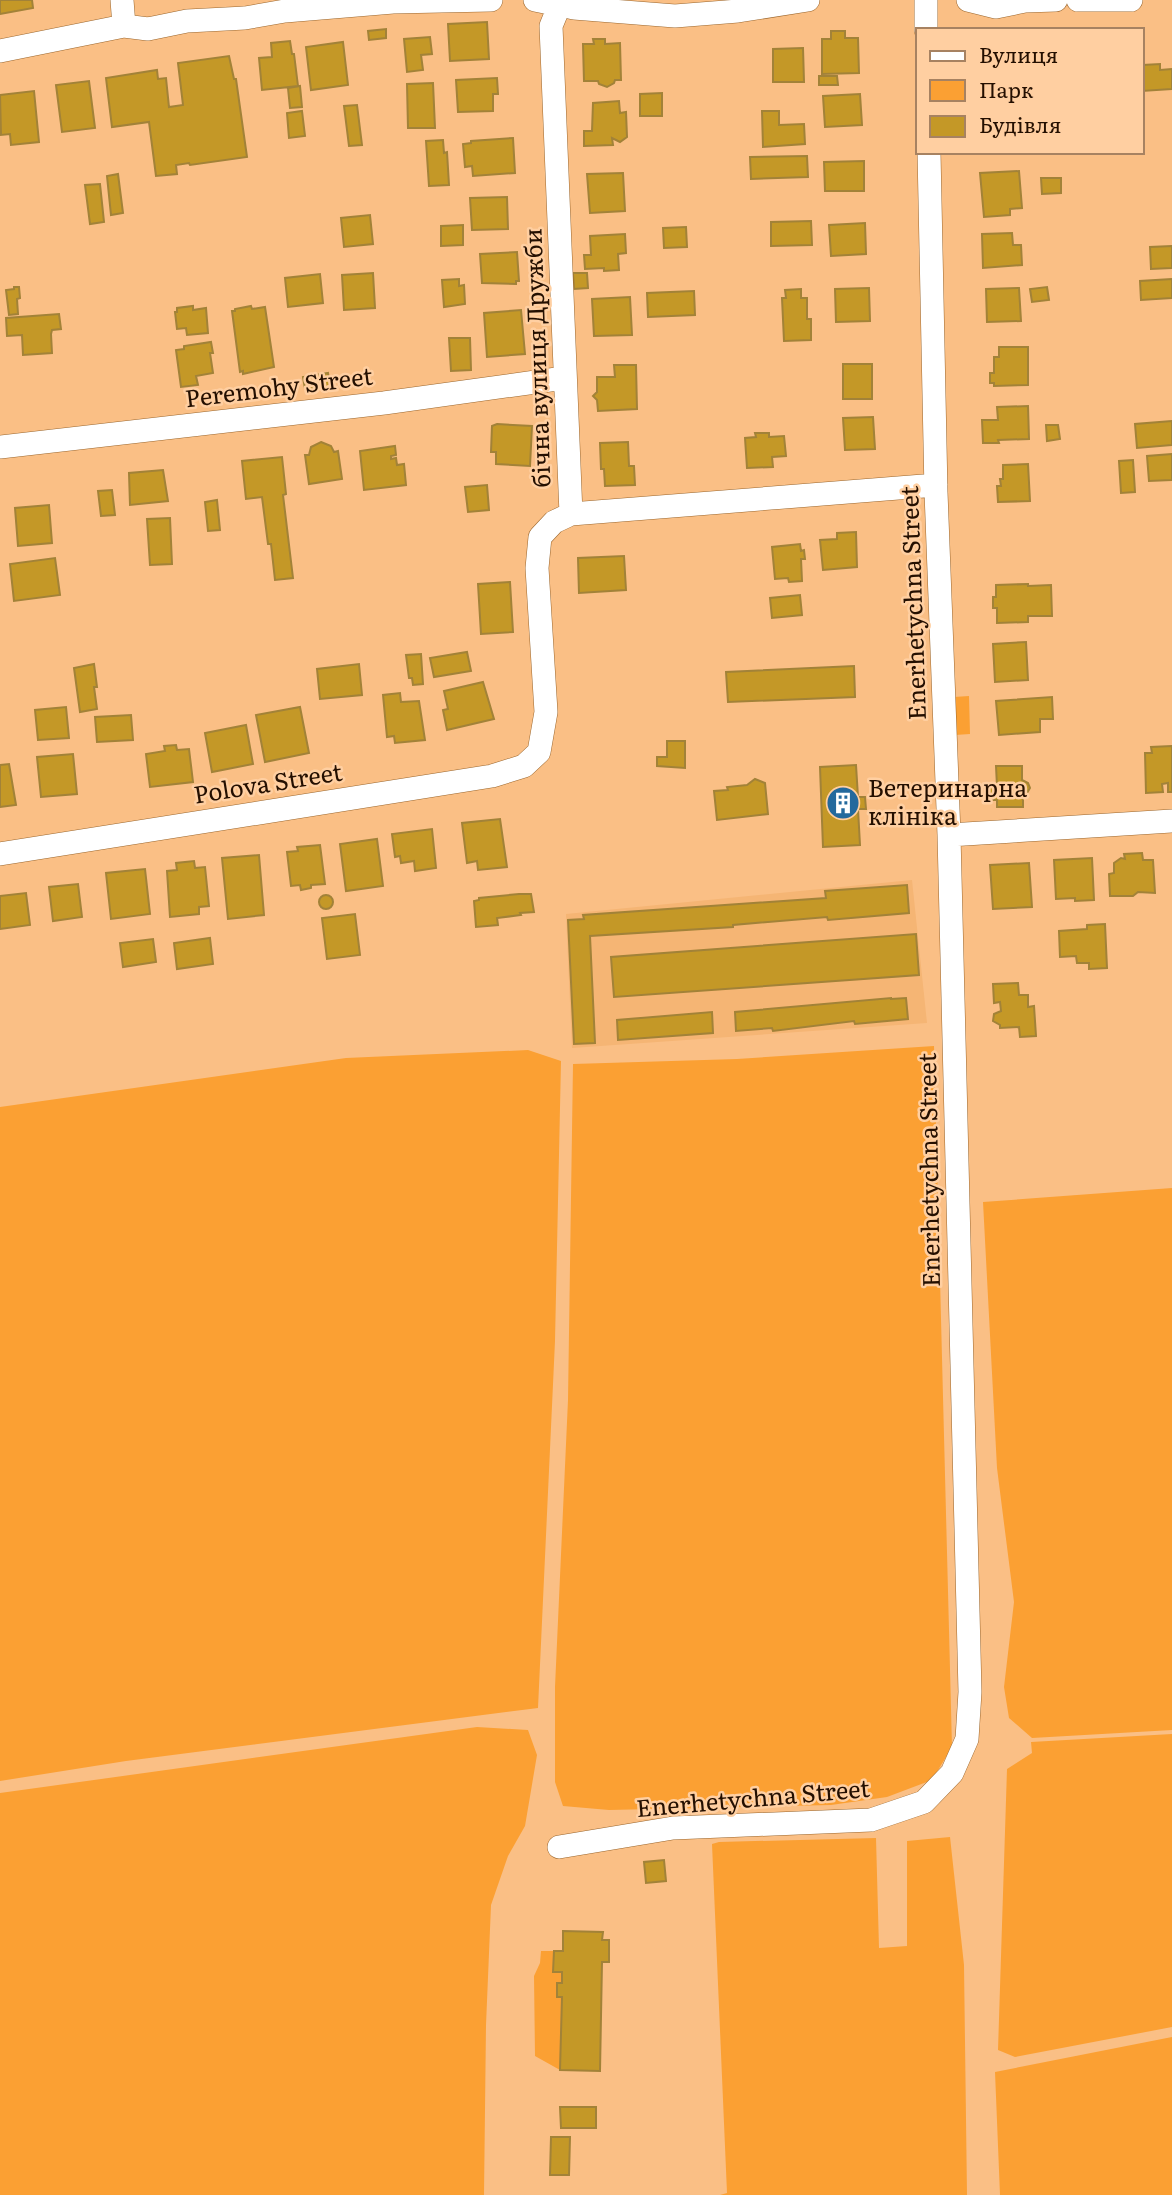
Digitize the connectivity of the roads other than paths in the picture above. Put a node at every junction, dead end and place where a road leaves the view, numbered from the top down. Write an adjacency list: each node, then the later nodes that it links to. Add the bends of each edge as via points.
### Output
1 (122, 0): 11 (street)
2 (491, 0): 11 (street, via 393,2 285,10 148,29)
3 (535, 0): 10 (street)
4 (808, 0): 10 (street, via 675,16)
5 (926, 0): 12 (street)
6 (968, 0): 7 (street, via 996,7)
7 (1056, 0)
8 (1078, 0): 9 (street)
9 (1131, 0)
10 (561, 4): 15 (street, бічна вулиця Дружби, via 551,26)
11 (124, 26): 13 (street)
12 (926, 28)
13 (0, 51)
14 (929, 154): 17 (street, Enerhetychna Street)
15 (564, 378): 16 (street, Peremohy Street); 18 (street, бічна вулиця Дружби)
16 (0, 447)
17 (936, 485): 18 (street, бічна вулиця Дружби); 20 (street, Enerhetychna Street)
18 (571, 514): 21 (street, via 554,522 541,537 537,568 546,712 539,752 524,766 492,776)
19 (1172, 821): 20 (street)
20 (949, 835): 22 (street, Enerhetychna Street, via 970,1692 967,1739 952,1773 924,1802 871,1820 673,1828)
21 (0, 854)
22 (559, 1847)

